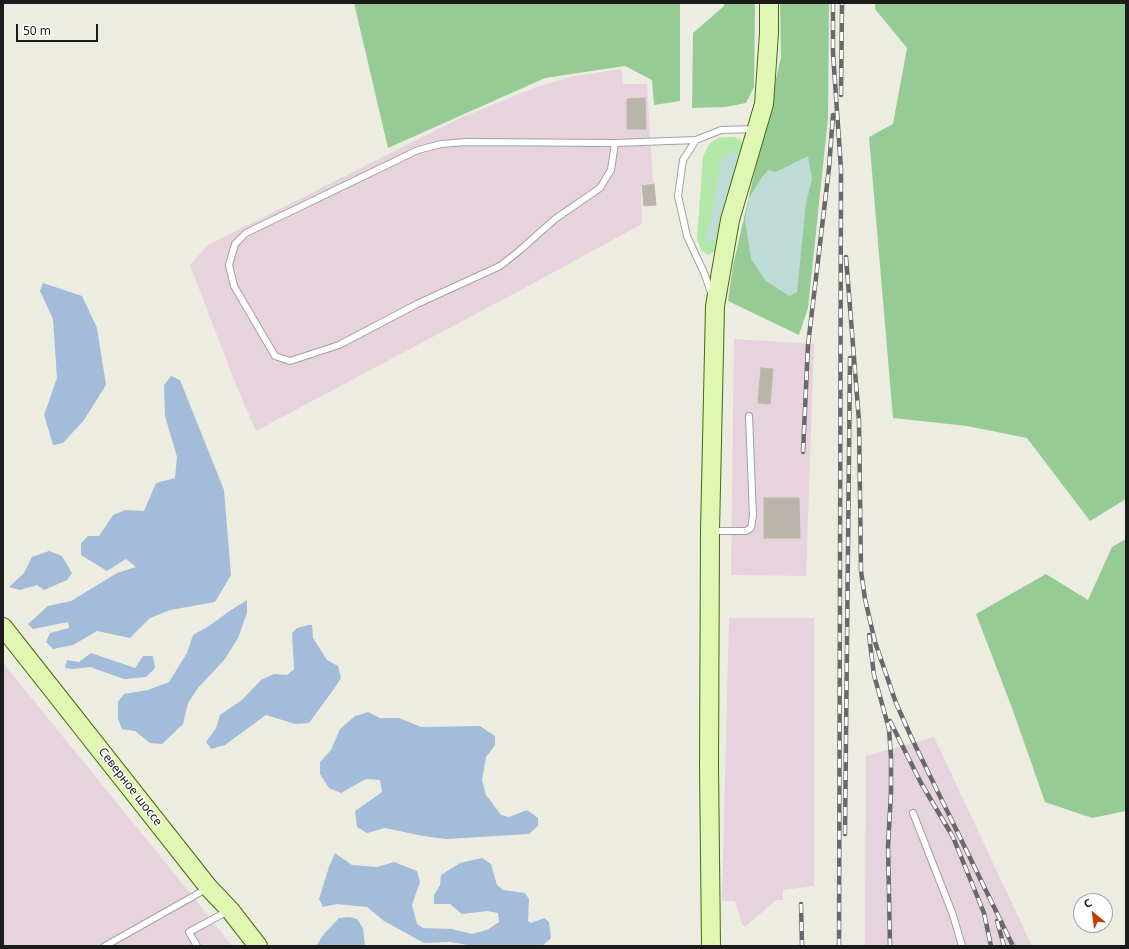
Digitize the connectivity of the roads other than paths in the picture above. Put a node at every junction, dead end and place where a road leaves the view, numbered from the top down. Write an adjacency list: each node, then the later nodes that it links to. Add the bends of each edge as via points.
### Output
1 (769, 3): 2 (street, via 764,104)
2 (757, 129): 3 (lane, via 721,130); 5 (street, via 730,220)
3 (696, 140): 4 (lane); 5 (lane, via 683,160 678,196 687,236 705,275)
4 (615, 143): 4 (lane, via 467,142 441,144 418,150 246,233 235,244 229,265 234,286 275,356 290,361 338,345 417,304 500,266 555,219 600,188 611,170)
5 (715, 306): 7 (street)
6 (749, 416): 7 (lane, via 753,516 751,528 746,531)
7 (710, 531): 15 (street)
8 (3, 627): 10 (street, Северное шоссе)
9 (913, 813): 16 (lane, via 953,915)
10 (210, 888): 11 (street, Северное шоссе); 12 (lane)
11 (230, 910): 13 (lane, via 189,932); 14 (street, Северное шоссе)
12 (105, 946)
13 (197, 946)
14 (258, 946)
15 (711, 946)
16 (962, 946)

